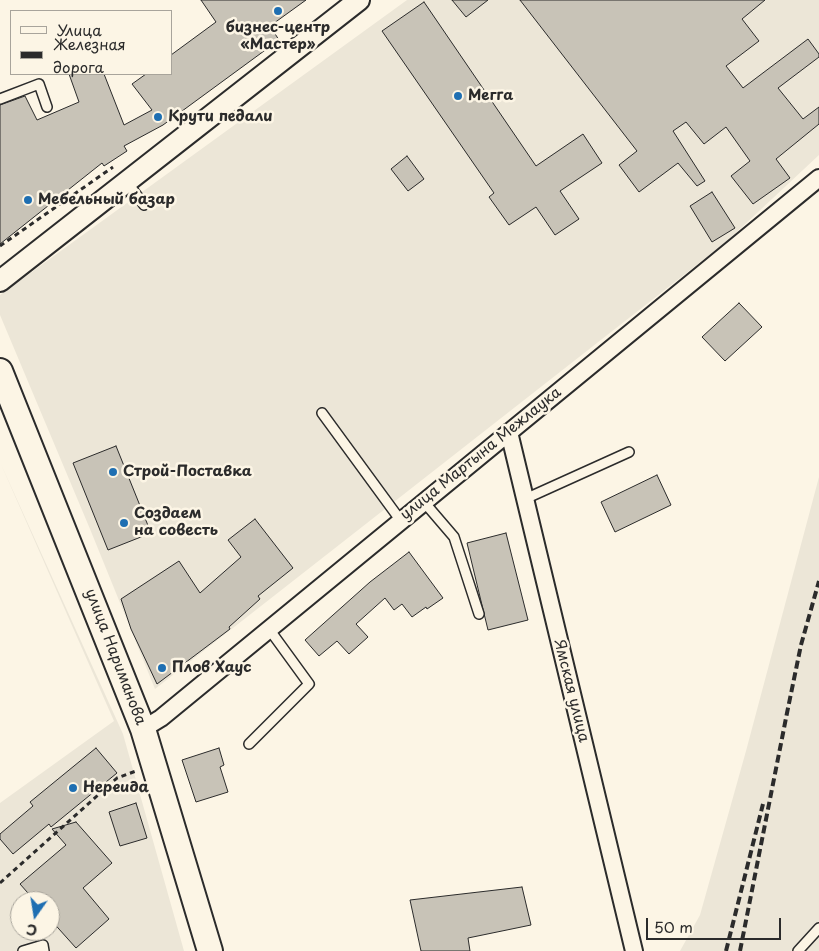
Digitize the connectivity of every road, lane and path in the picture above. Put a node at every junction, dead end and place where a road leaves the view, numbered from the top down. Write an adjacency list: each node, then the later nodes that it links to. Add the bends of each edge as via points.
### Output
1 (359, 0): 5 (street)
2 (0, 99): 3 (lane, via 39,84)
3 (47, 107)
4 (819, 178): 10 (street, улица Мартына Межлаука)
5 (127, 182): 6 (lane); 7 (street)
6 (144, 205)
7 (0, 282)
8 (0, 371): 17 (main road, улица Нариманова)
9 (322, 413): 14 (lane)
10 (508, 432): 12 (street, Ямская улица); 13 (street, улица Мартына Межлаука)
11 (629, 452): 12 (lane)
12 (525, 499): 26 (street, Ямская улица)
13 (424, 502): 14 (street, улица Мартына Межлаука); 15 (lane, via 454,536)
14 (401, 521): 16 (street, улица Мартына Межлаука)
15 (479, 614)
16 (269, 630): 17 (street, улица Мартына Межлаука); 18 (lane, via 309,684)
17 (143, 730): 25 (main road, улица Нариманова)
18 (249, 744)
19 (136, 771): 20 (path, via 117,778)
20 (0, 883)
21 (819, 928): 22 (lane)
22 (799, 950)
23 (23, 951): 24 (lane, via 43,946)
24 (44, 951)
25 (210, 951)
26 (634, 951)

